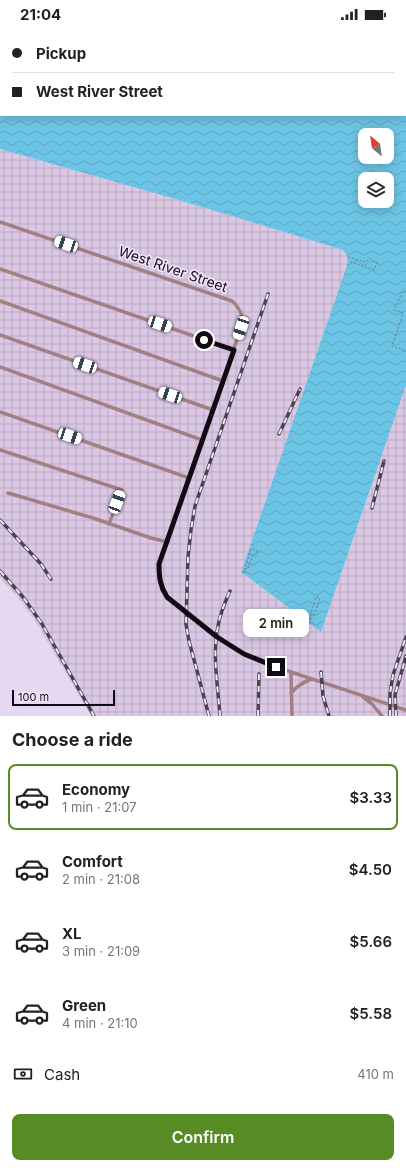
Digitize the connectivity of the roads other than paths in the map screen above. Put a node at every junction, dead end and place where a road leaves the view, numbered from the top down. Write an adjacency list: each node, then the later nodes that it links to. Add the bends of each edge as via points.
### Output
1 (0, 222): 5 (lane, West River Street, via 232,301 238,306 243,321)
2 (0, 269): 5 (lane)
3 (0, 301): 7 (lane)
4 (0, 335): 8 (lane)
5 (234, 350): 7 (lane, West River Street)
6 (0, 368): 10 (lane)
7 (223, 381): 8 (lane, West River Street)
8 (213, 410): 10 (lane, West River Street)
9 (0, 412): 12 (lane)
10 (202, 440): 12 (lane, West River Street)
11 (0, 450): 14 (lane, via 122,490)
12 (189, 478): 15 (lane, West River Street)
13 (8, 493): 14 (lane)
14 (109, 524): 15 (lane)
15 (168, 542): 16 (lane, West River Street, via 159,564 159,578 167,597 217,637 244,654)
16 (291, 672): 17 (lane, West River Street); 18 (lane)
17 (312, 679): 18 (lane, via 304,681); 19 (lane, West River Street)
18 (291, 693): 21 (lane)
19 (361, 695): 20 (lane, West River Street); 22 (lane)
20 (406, 710)
21 (292, 716)
22 (382, 716)

